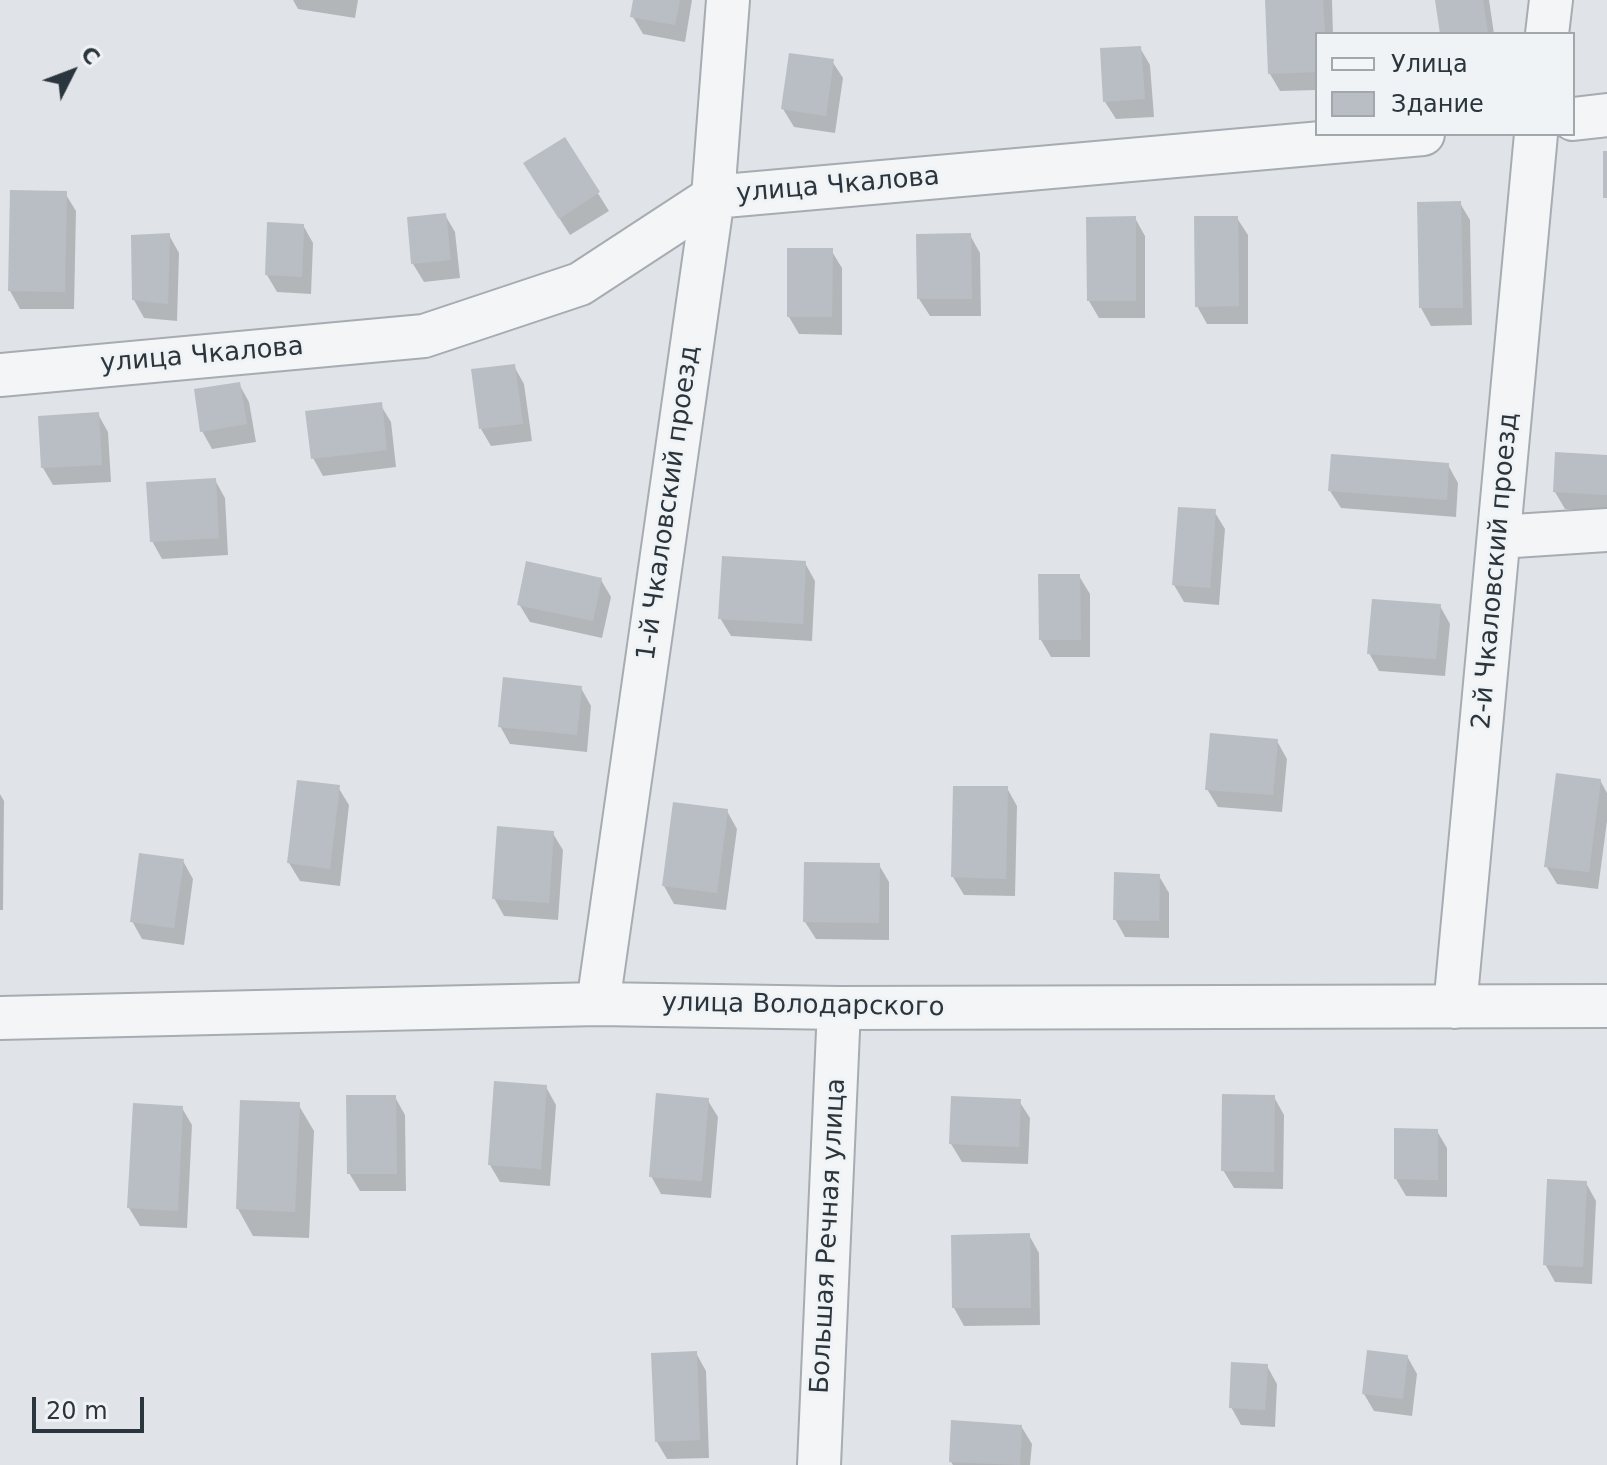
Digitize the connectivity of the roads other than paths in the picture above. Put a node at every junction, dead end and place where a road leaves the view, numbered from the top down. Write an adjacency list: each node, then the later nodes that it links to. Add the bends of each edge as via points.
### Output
1 (728, 0): 8 (street, 1-й Чкаловский проезд)
2 (1551, 0): 3 (street)
3 (1547, 32)
4 (1607, 115): 5 (street)
5 (1575, 119)
6 (1400, 136): 8 (street, улица Чкалова)
7 (1536, 136): 11 (street, 2-й Чкаловский проезд)
8 (713, 197): 9 (street, улица Чкалова, via 580,284 424,336); 12 (street, 1-й Чкаловский проезд)
9 (0, 375)
10 (1607, 530): 11 (street)
11 (1499, 537): 14 (street, 2-й Чкаловский проезд)
12 (598, 1004): 15 (street, улица Володарского); 16 (street, улица Володарского)
13 (1607, 1006): 14 (street, улица Володарского)
14 (1455, 1007): 15 (street, улица Володарского)
15 (839, 1008): 17 (street, Большая Речная улица)
16 (0, 1018)
17 (819, 1465)

